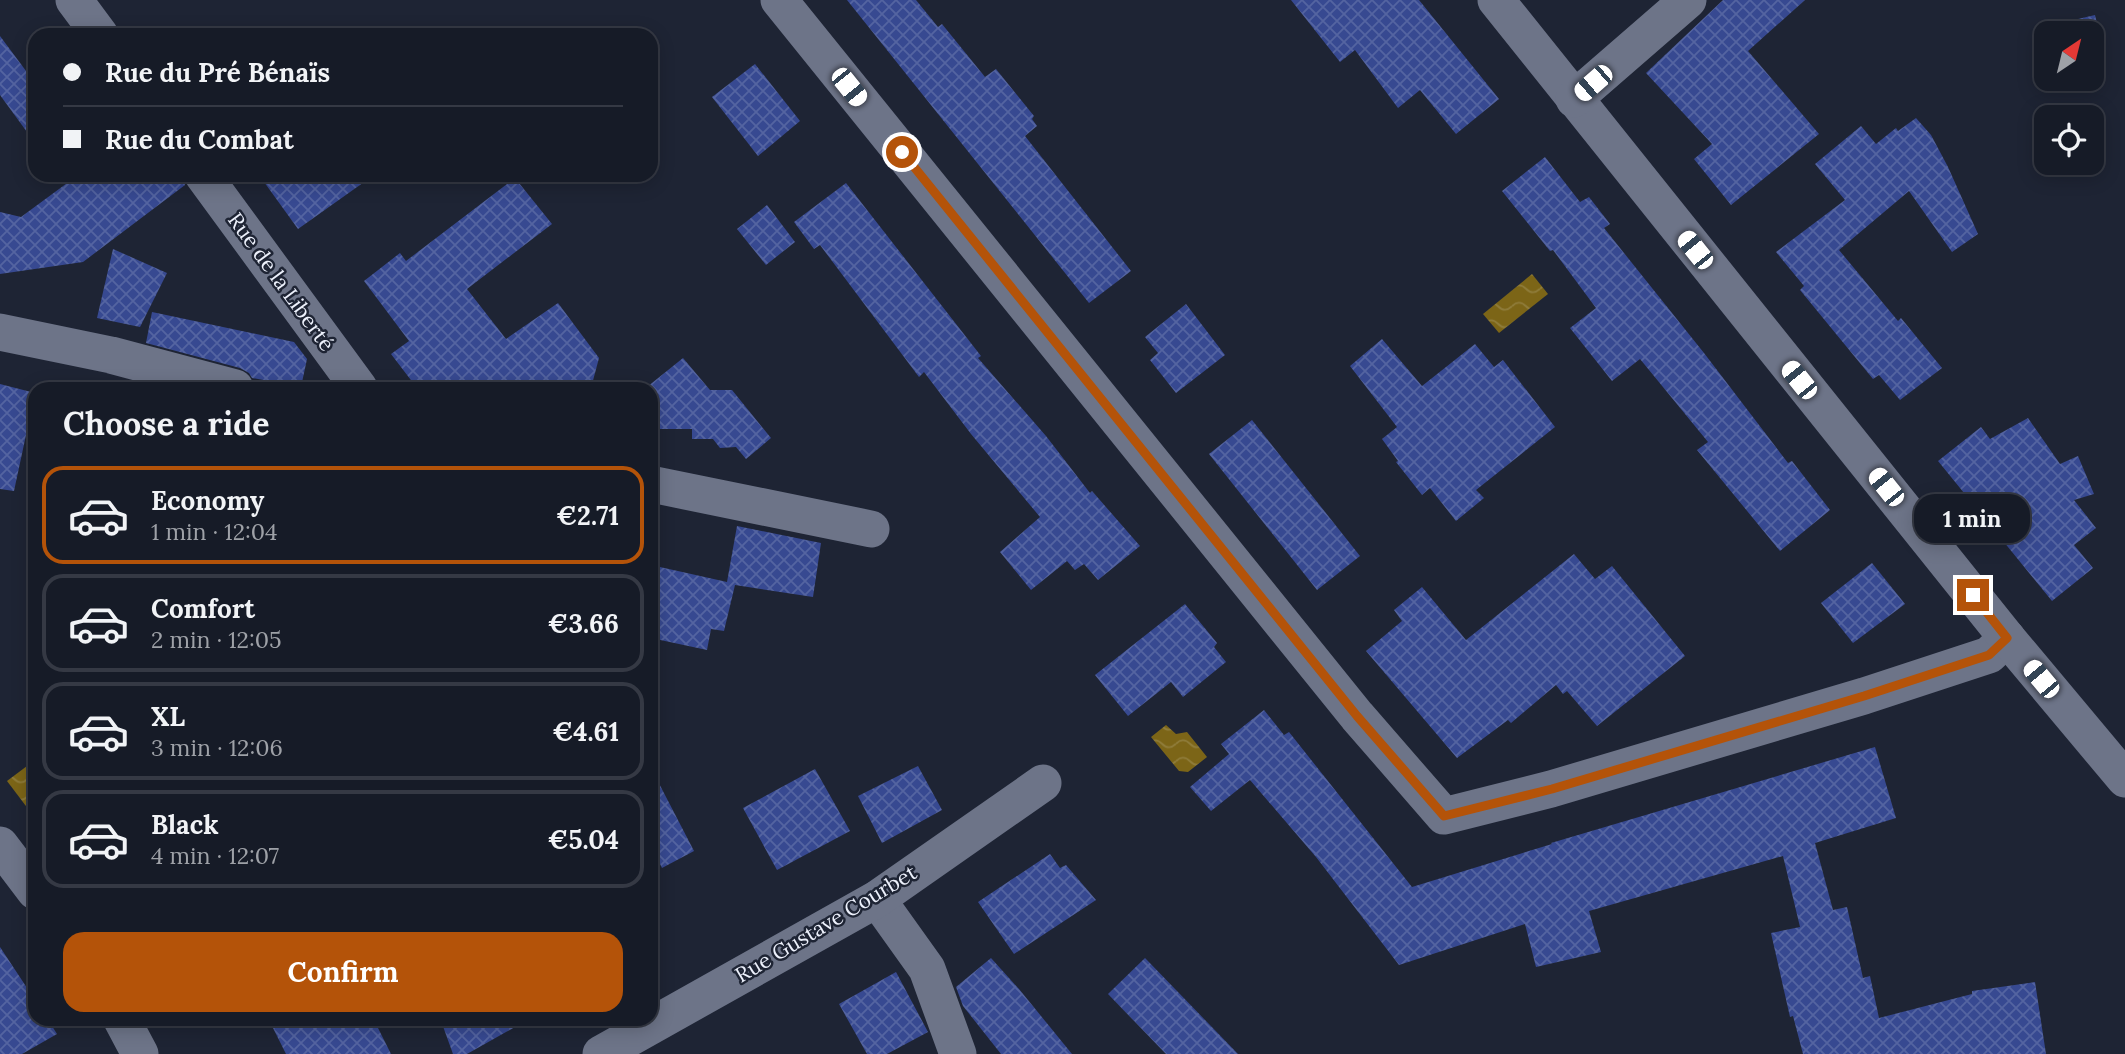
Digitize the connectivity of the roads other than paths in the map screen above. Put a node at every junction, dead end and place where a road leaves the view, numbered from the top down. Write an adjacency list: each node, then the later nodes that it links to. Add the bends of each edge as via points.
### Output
1 (74, 0): 5 (street)
2 (779, 0): 15 (street, via 1357,716 1444,816 1552,789 1864,696 1989,655)
3 (1496, 0): 6 (street)
4 (1688, 0): 6 (street)
5 (95, 28)
6 (1574, 99): 15 (street)
7 (208, 182): 12 (street, Rue de la Liberté)
8 (0, 332): 9 (street)
9 (111, 355): 10 (street); 11 (street)
10 (125, 382)
11 (213, 382)
12 (355, 382)
13 (658, 485): 14 (street)
14 (871, 529)
15 (2007, 638): 16 (street)
16 (2125, 779)
17 (1043, 783): 20 (street, Rue Gustave Courbet)
18 (0, 845): 19 (street)
19 (28, 882)
20 (877, 899): 21 (street, Rue Gustave Courbet); 26 (street, via 927,969)
21 (658, 1022)
22 (125, 1026): 24 (street)
23 (651, 1026): 25 (street, Rue Gustave Courbet)
24 (140, 1054)
25 (601, 1054)
26 (958, 1054)

